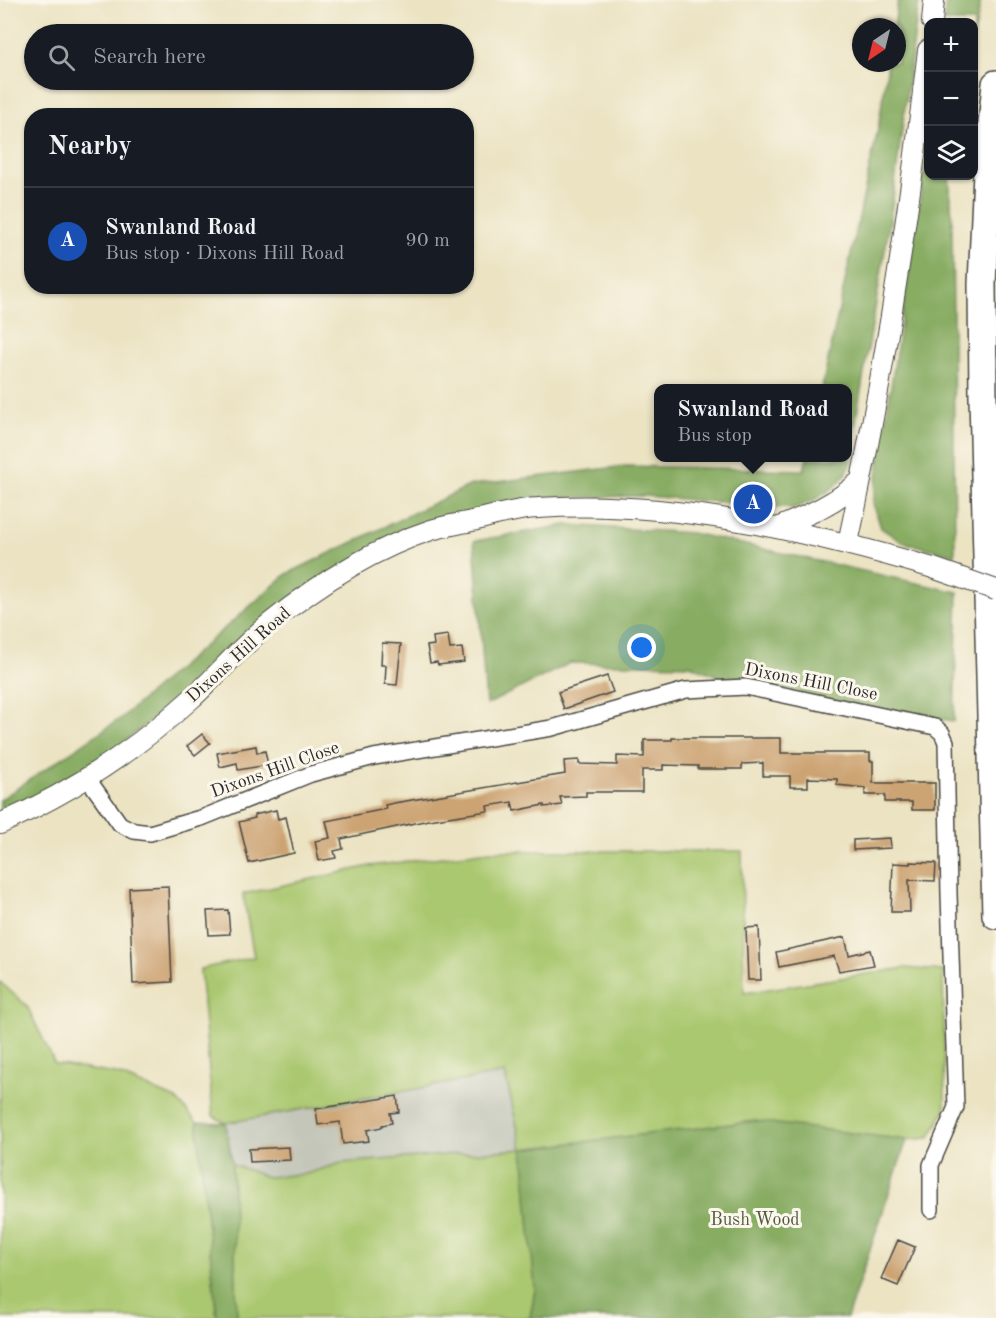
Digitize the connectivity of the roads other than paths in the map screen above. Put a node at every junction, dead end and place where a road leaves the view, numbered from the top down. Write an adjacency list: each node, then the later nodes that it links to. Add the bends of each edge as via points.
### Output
1 (934, 0): 2 (street)
2 (932, 18)
3 (925, 72): 5 (street, via 906,222)
4 (996, 84): 11 (highway, via 982,284)
5 (861, 480): 6 (street, via 825,507); 7 (street)
6 (777, 528): 7 (street, Dixons Hill Road); 9 (street, Dixons Hill Road, via 603,507 536,508 432,530 389,547 328,581 268,625 135,747)
7 (848, 543): 8 (street, Dixons Hill Road, bridge)
8 (996, 590)
9 (88, 779): 10 (street, Dixons Hill Road); 12 (street, Dixons Hill Close, via 120,824 150,833 204,817 311,774 374,757 552,729 686,690 746,687 935,727 946,742 956,1107 931,1165)
10 (0, 824)
11 (996, 915)
12 (932, 1210)

